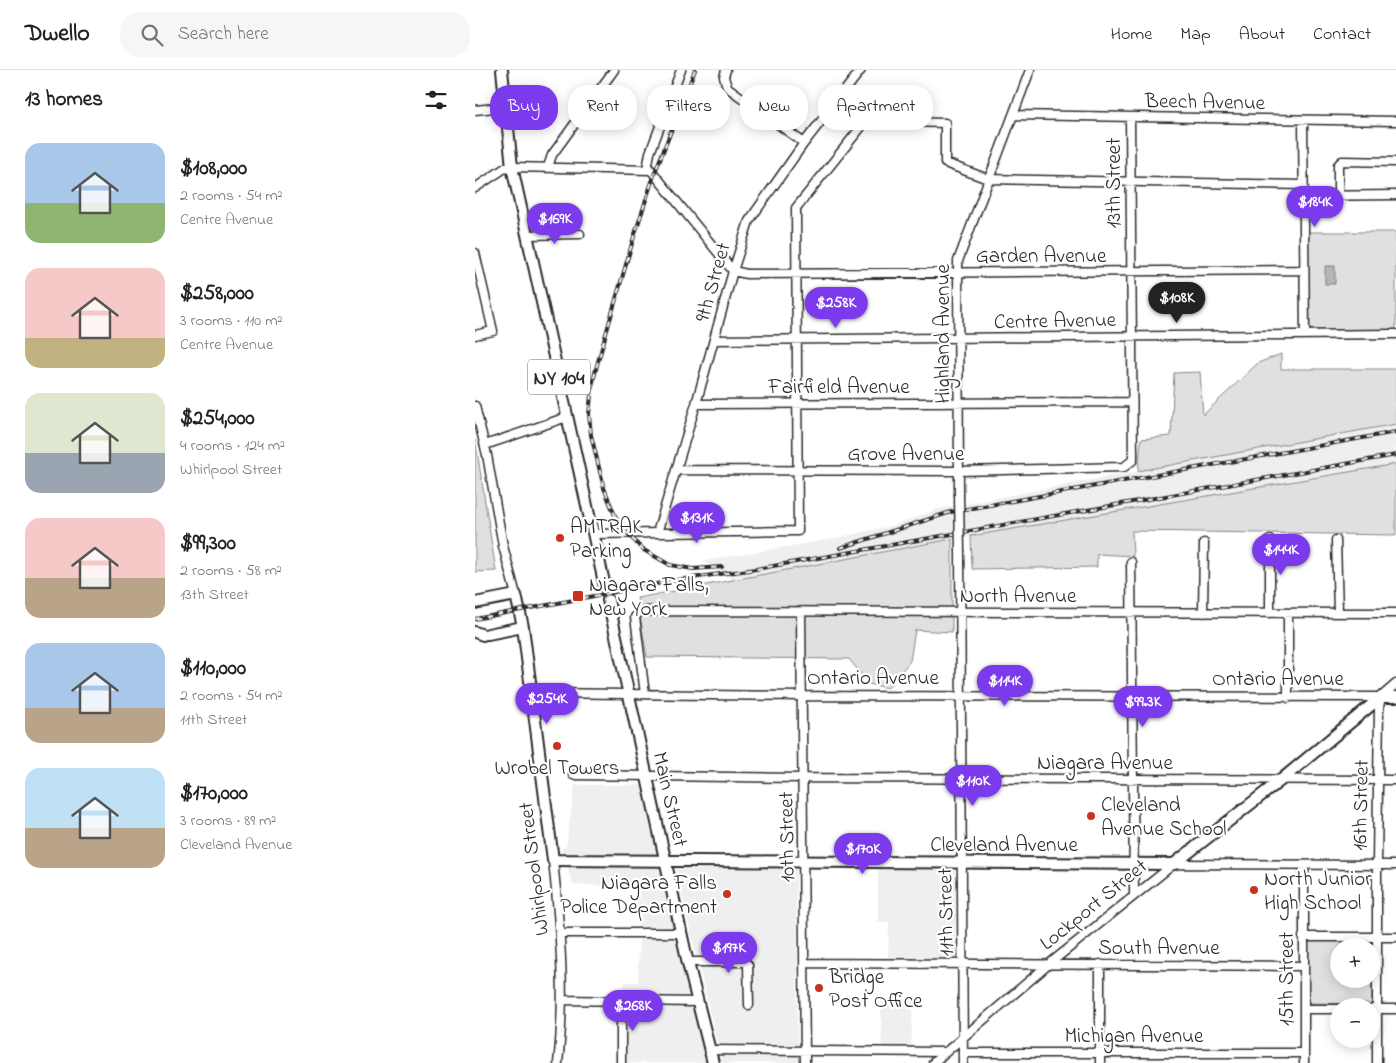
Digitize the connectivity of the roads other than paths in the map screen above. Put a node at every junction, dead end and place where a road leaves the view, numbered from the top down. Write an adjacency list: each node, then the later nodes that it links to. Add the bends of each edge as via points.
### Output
1 (502, 70): 7 (main road, NY 104)
2 (614, 70): 18 (street, via 552,155)
3 (681, 70): 19 (street, via 649,153)
4 (726, 70): 15 (street, via 727,87)
5 (861, 70): 15 (street, 9th Street)
6 (1030, 70): 10 (street, Highland Avenue)
7 (503, 85)
8 (490, 108): 9 (street)
9 (475, 110)
10 (1013, 115): 11 (street, Beech Avenue); 20 (street, Highland Avenue)
11 (1130, 117): 12 (street, Beech Avenue); 21 (street, 13th Street)
12 (1303, 120): 13 (street, Beech Avenue); 22 (street)
13 (1396, 121)
14 (508, 130): 17 (main road, NY 104)
15 (804, 143): 31 (street, 9th Street, via 749,221)
16 (1396, 162): 26 (street, via 1341,161 1338,165)
17 (512, 167): 18 (street); 23 (street, via 505,168); 28 (main road, NY 104)
18 (548, 167): 19 (street)
19 (647, 169): 31 (street, via 655,172)
20 (988, 179): 21 (street); 33 (street, Highland Avenue, via 958,260); 34 (street, via 945,163 945,123 865,121 796,208)
21 (1130, 183): 22 (street); 32 (street, 13th Street)
22 (1303, 185): 25 (street)
23 (475, 188)
24 (1396, 195): 26 (street)
25 (1303, 196): 26 (street); 30 (street)
26 (1338, 196)
27 (580, 234): 28 (street)
28 (527, 235): 47 (main road, NY 104)
29 (475, 253): 36 (street, via 493,331)
30 (1304, 270): 32 (street, Garden Avenue); 37 (street)
31 (733, 271): 34 (street, Garden Avenue); 40 (street, 9th Street)
32 (1131, 272): 33 (street, Garden Avenue); 38 (street, 13th Street)
33 (957, 273): 34 (street, Garden Avenue); 39 (street, Highland Avenue)
34 (797, 274): 41 (street)
35 (1396, 334): 37 (street, Centre Avenue)
36 (475, 335)
37 (1305, 335): 38 (street, Centre Avenue)
38 (1131, 336): 39 (street, Centre Avenue); 42 (street, 13th Street)
39 (958, 339): 41 (street, Centre Avenue); 43 (street, Highland Avenue)
40 (714, 340): 41 (street, Centre Avenue); 44 (street, 9th Street)
41 (797, 341): 45 (street)
42 (1132, 402): 43 (street, Fairfield Avenue); 49 (street, 13th Street)
43 (960, 403): 45 (street, Fairfield Avenue); 52 (street, Highland Avenue)
44 (696, 404): 45 (street, Fairfield Avenue); 50 (street, 9th Street)
45 (797, 404): 51 (street)
46 (475, 406): 48 (street, Whirlpool Street)
47 (567, 417): 48 (street); 54 (main road, NY 104)
48 (485, 445): 61 (street, Whirlpool Street, via 503,546)
49 (1133, 460): 52 (street, Grove Avenue, via 1124,467)
50 (675, 470): 51 (street, Grove Avenue); 53 (street, 9th Street)
51 (798, 470): 52 (street, Grove Avenue); 53 (street, via 798,531)
52 (959, 471): 58 (street, Highland Avenue, bridge)
53 (657, 533): 54 (street)
54 (593, 534): 60 (main road, NY 104)
55 (1269, 540): 68 (street)
56 (1336, 540): 70 (street)
57 (1204, 543): 67 (street)
58 (960, 552): 65 (street, 11th Street)
59 (1131, 562): 66 (street)
60 (605, 587)
61 (516, 595): 63 (main road); 72 (main road, Whirlpool Street)
62 (608, 600): 76 (main road, Main Street)
63 (475, 603)
64 (801, 612): 65 (street, North Avenue); 77 (street, North Avenue, via 640,611 635,617); 78 (street, 10th Street)
65 (960, 612): 66 (street, North Avenue); 79 (street, 11th Street)
66 (1131, 613): 67 (street, North Avenue); 80 (street)
67 (1203, 613): 68 (street, North Avenue)
68 (1270, 613): 69 (street, North Avenue)
69 (1288, 613): 70 (street, North Avenue); 83 (street)
70 (1338, 613): 71 (street, North Avenue)
71 (1396, 614)
72 (523, 627): 73 (main road); 75 (main road, Whirlpool Street)
73 (482, 634)
74 (1396, 684): 81 (street, Lockport Street)
75 (530, 694): 76 (street, Ontario Avenue); 92 (main road, Whirlpool Street)
76 (629, 694): 77 (street, Ontario Avenue); 85 (main road, Main Street)
77 (645, 694): 78 (street, Ontario Avenue)
78 (802, 696): 79 (street, Ontario Avenue); 86 (street, 10th Street)
79 (961, 696): 80 (street, Ontario Avenue); 87 (street, 11th Street)
80 (1132, 696): 83 (street, Ontario Avenue); 88 (street)
81 (1381, 697): 82 (main road, Ontario Avenue); 83 (street, Ontario Avenue); 89 (main road, Lockport Street); 90 (street, 16th Street)
82 (1396, 697)
83 (1287, 698)
84 (573, 775): 85 (street, Niagara Avenue)
85 (646, 776): 86 (street, Niagara Avenue); 93 (main road, Main Street)
86 (803, 778): 87 (street, Niagara Avenue); 94 (street, 10th Street)
87 (962, 779): 88 (street, Niagara Avenue); 95 (street, 11th Street)
88 (1133, 779): 89 (street, Niagara Avenue); 96 (street)
89 (1281, 780): 90 (street, Niagara Avenue); 97 (main road, Lockport Street)
90 (1378, 780): 91 (street, Niagara Avenue); 99 (street, 16th Street)
91 (1396, 780)
92 (553, 860): 93 (main road, Cleveland Avenue); 102 (street, Whirlpool Street)
93 (666, 861): 94 (main road, Cleveland Avenue); 103 (main road, Main Street)
94 (805, 862): 95 (main road, Cleveland Avenue); 108 (street, 10th Street)
95 (962, 863): 96 (main road, Cleveland Avenue); 109 (street, 11th Street)
96 (1133, 864): 97 (main road, Cleveland Avenue); 101 (street)
97 (1174, 864): 98 (street, Cleveland Avenue); 101 (street, Lockport Street)
98 (1304, 865): 99 (street, Cleveland Avenue); 104 (street, 15th Street)
99 (1377, 865): 100 (street, Cleveland Avenue); 105 (street, 16th Street)
100 (1396, 865)
101 (1134, 895): 110 (street, Lockport Street)
102 (561, 932): 103 (street); 114 (street, Whirlpool Street)
103 (682, 933): 107 (main road, Main Street)
104 (1303, 937): 105 (street); 112 (street, 15th Street)
105 (1376, 937): 106 (street); 113 (street, 16th Street)
106 (1396, 937)
107 (688, 962): 116 (main road, Main Street); 117 (street, via 745,962 748,965)
108 (804, 963): 109 (street, South Avenue); 125 (street, 10th Street)
109 (963, 963): 110 (street, South Avenue); 122 (street, 11th Street)
110 (1049, 964): 111 (street, South Avenue); 122 (street, Lockport Street)
111 (1100, 964): 112 (street, South Avenue); 128 (street)
112 (1303, 966): 118 (street, 15th Street)
113 (1374, 998)
114 (562, 1000): 115 (street); 130 (street, Whirlpool Street)
115 (621, 1002): 116 (street); 131 (street)
116 (698, 1002): 124 (main road, Main Street)
117 (749, 1005)
118 (1304, 1008): 119 (street); 129 (street, 15th Street)
119 (1330, 1009)
120 (1380, 1009): 121 (street)
121 (1396, 1009)
122 (963, 1036): 126 (street, Lockport Street); 127 (street, 11th Street)
123 (1376, 1048): 138 (street, 16th Street)
124 (710, 1050): 125 (street); 132 (main road, Main Street)
125 (805, 1051): 126 (street); 133 (street, 10th Street)
126 (946, 1052): 134 (street, Lockport Street)
127 (963, 1053): 128 (street, Michigan Avenue); 135 (street, 11th Street)
128 (1100, 1053): 129 (street, Michigan Avenue); 136 (street)
129 (1304, 1053): 137 (street, 15th Street)
130 (558, 1063)
131 (621, 1063)
132 (713, 1063)
133 (805, 1063)
134 (933, 1063)
135 (963, 1063)
136 (1100, 1063)
137 (1304, 1063)
138 (1377, 1063)

